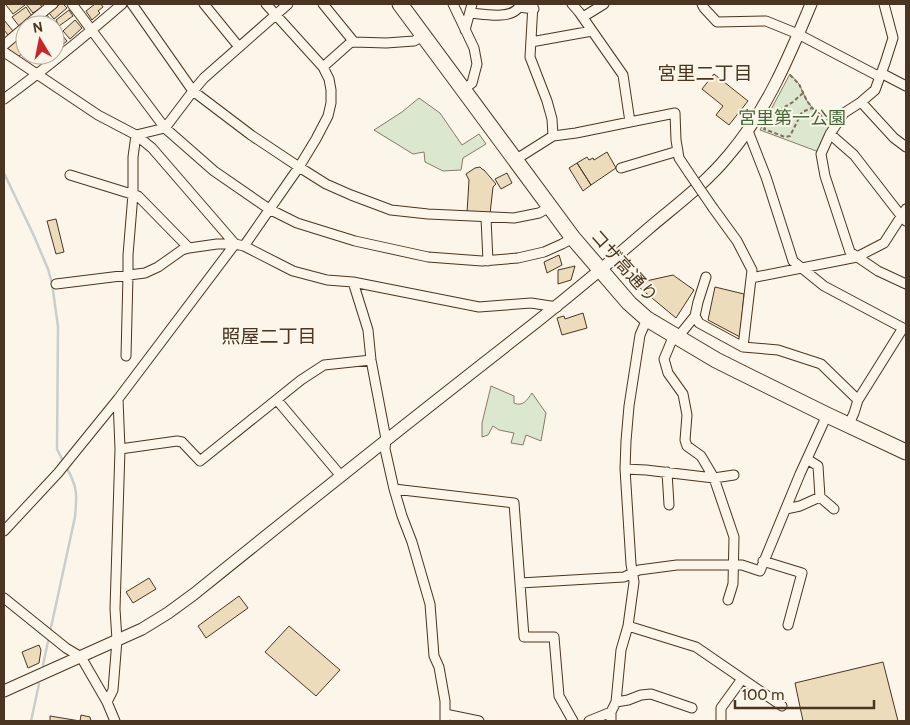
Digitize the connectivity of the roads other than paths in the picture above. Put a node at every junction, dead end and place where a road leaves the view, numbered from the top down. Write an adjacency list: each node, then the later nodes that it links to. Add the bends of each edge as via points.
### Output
1 (53, 4): 18 (street)
2 (72, 4): 21 (street)
3 (122, 4): 21 (street)
4 (132, 4): 37 (street)
5 (204, 4): 30 (street)
6 (266, 4): 19 (street)
7 (288, 4): 19 (street)
8 (323, 4): 27 (street)
9 (400, 4): 26 (highway, コザ高通り)
10 (453, 4): 22 (street)
11 (572, 4): 20 (street)
12 (604, 4): 20 (street)
13 (702, 4): 24 (street, via 717,22 766,21)
14 (811, 4): 24 (street)
15 (884, 4): 34 (street, via 893,38)
16 (533, 6): 17 (street, via 519,7 505,15); 28 (street)
17 (471, 8): 22 (street)
18 (40, 15)
19 (275, 15): 30 (street); 32 (street)
20 (583, 17): 23 (street)
21 (92, 30): 33 (street); 41 (street)
22 (465, 30): 36 (street, via 477,64 472,83)
23 (592, 31): 28 (street); 40 (street, via 623,76)
24 (798, 34): 34 (street); 42 (street)
25 (15, 36): 29 (street)
26 (423, 36): 27 (street, via 414,41); 36 (highway, コザ高通り)
27 (354, 42): 32 (street)
28 (531, 42): 45 (street, via 530,57 547,101)
29 (4, 45)
30 (239, 47): 37 (street)
31 (4, 52): 33 (street)
32 (324, 68): 49 (street, via 331,90 330,110)
33 (38, 75): 38 (street); 43 (street, via 98,115)
34 (880, 75): 35 (street); 39 (street, via 875,90)
35 (906, 86)
36 (463, 90): 48 (highway, コザ高通り)
37 (193, 91): 41 (street); 49 (street)
38 (4, 99)
39 (861, 102): 44 (street, via 844,113); 46 (street)
40 (630, 122): 45 (street); 47 (street, via 675,114)
41 (165, 128): 43 (street); 54 (street, via 214,171)
42 (748, 130): 62 (street, via 793,261); 63 (street, via 704,181)
43 (136, 134): 52 (street); 58 (street)
44 (830, 134): 55 (street, via 854,155); 60 (street, via 821,154 824,176 850,252)
45 (552, 136): 48 (street)
46 (906, 147)
47 (678, 151): 50 (street); 66 (street, bridge, via 679,158 737,241 752,270)
48 (514, 160): 53 (highway, コザ高通り)
49 (299, 167): 54 (street); 56 (street, via 326,184 391,210)
50 (621, 168)
51 (70, 176): 52 (street)
52 (133, 194): 59 (street); 64 (street)
53 (550, 207): 56 (street, via 539,213 514,218); 57 (highway, コザ高通り)
54 (269, 209): 58 (street); 61 (street, via 296,223 355,241 428,257)
55 (905, 216): 60 (street, via 884,243)
56 (486, 218): 61 (street)
57 (572, 238): 61 (street, via 544,252); 63 (highway, コザ高通り)
58 (240, 245): 59 (street); 67 (street, via 293,271 327,280); 77 (street)
59 (189, 248): 64 (street, via 145,273)
60 (857, 257): 62 (street); 69 (street)
61 (488, 261)
62 (802, 268): 66 (street); 79 (street, via 824,286 903,328)
63 (600, 270): 70 (street); 72 (highway, コザ高通り)
64 (128, 275): 68 (street); 75 (street)
65 (706, 277): 71 (street)
66 (750, 278): 74 (street)
67 (353, 282): 70 (street, via 479,307 531,303); 76 (street, via 368,330)
68 (56, 284)
69 (906, 284)
70 (557, 307): 82 (street)
71 (695, 316): 73 (street); 74 (street, via 700,323)
72 (646, 319): 73 (highway, コザ高通り); 86 (street, via 640,335 629,406)
73 (676, 336): 80 (highway, コザ高通り, via 716,360); 90 (street, via 664,360 683,394 688,415 684,440 686,446 701,456)
74 (743, 347): 79 (street, via 778,350 821,364)
75 (126, 356)
76 (371, 360): 78 (street, via 324,365); 82 (street)
77 (118, 399): 83 (street); 96 (street, via 58,473)
78 (277, 400): 83 (street, via 200,461 182,442 177,441); 89 (street)
79 (858, 400): 81 (street)
80 (827, 415): 81 (highway, コザ高通り); 85 (street)
81 (848, 424): 84 (highway, コザ高通り)
82 (386, 439): 89 (street); 91 (street, via 385,449)
83 (120, 449): 105 (street)
84 (906, 452)
85 (807, 460): 92 (street, via 818,466); 94 (street)
86 (626, 469): 87 (street); 99 (street)
87 (667, 472): 90 (street); 93 (street)
88 (734, 475): 90 (street)
89 (340, 476): 105 (street, via 194,594 142,629)
90 (714, 478): 98 (street, via 734,537)
91 (394, 488): 100 (street, via 514,503); 114 (street, via 430,604 434,656 445,701)
92 (820, 497): 94 (street); 95 (street)
93 (669, 505)
94 (786, 509): 97 (street)
95 (834, 509)
96 (4, 531)
97 (763, 561): 98 (street, via 760,571); 103 (street, via 802,574)
98 (733, 565): 99 (street, via 677,565); 102 (street, via 733,584)
99 (632, 573): 100 (street); 104 (street, via 634,582)
100 (520, 584): 117 (street, via 524,637 554,637 559,696)
101 (4, 598): 106 (street)
102 (728, 600)
103 (788, 625)
104 (628, 626): 107 (street, via 696,647); 110 (street, via 621,650)
105 (117, 640): 106 (street); 109 (street, via 113,690)
106 (81, 657): 108 (street); 109 (street)
107 (742, 679): 111 (street); 120 (street, via 722,708)
108 (4, 691)
109 (106, 702): 115 (street)
110 (616, 702): 112 (street, via 651,694); 113 (street)
111 (782, 706)
112 (692, 708)
113 (610, 712): 118 (street); 119 (street)
114 (444, 717): 116 (street)
115 (115, 721)
116 (478, 721)
117 (573, 721)
118 (590, 721)
119 (611, 721)
120 (720, 721)

